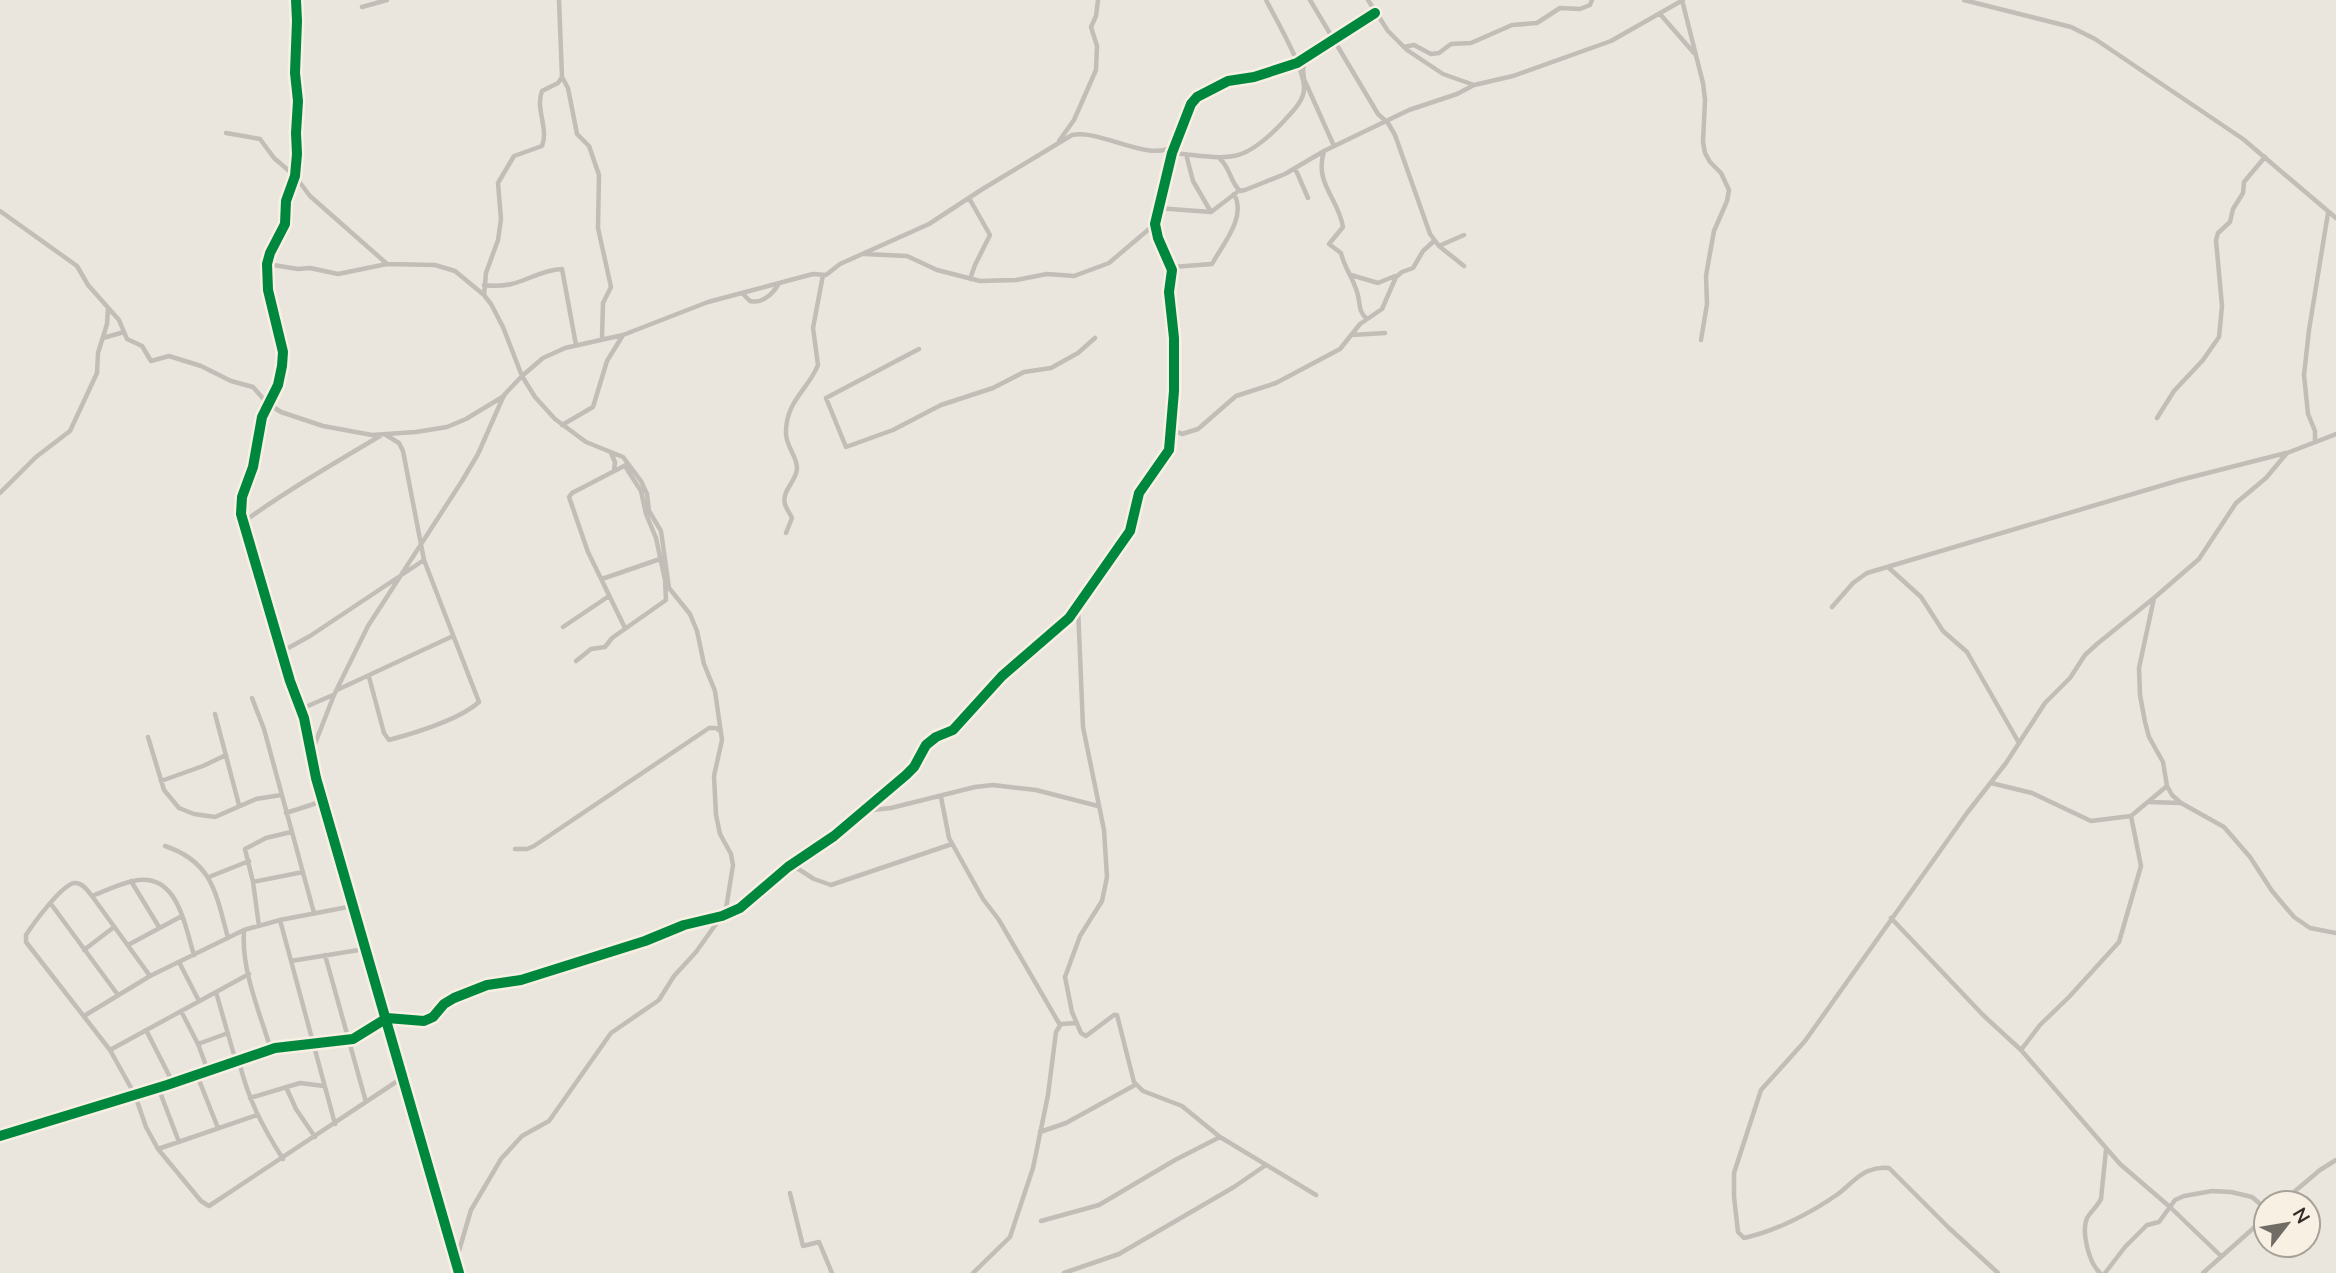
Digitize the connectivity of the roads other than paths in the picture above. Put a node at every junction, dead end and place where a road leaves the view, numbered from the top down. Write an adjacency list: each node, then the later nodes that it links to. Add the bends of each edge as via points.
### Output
1 (296, 0): 32 (street)
2 (387, 0): 11 (street)
3 (559, 0): 19 (street)
4 (1097, 0): 23 (street, via 1091,27 1097,46 1096,70)
5 (1266, 0): 18 (street)
6 (1310, 0): 14 (street)
7 (1368, 0): 12 (street)
8 (1592, 0): 15 (street, via 1585,8 1560,8 1537,23 1512,25 1471,43 1451,44 1438,53 1414,45)
9 (1682, 0): 13 (street); 16 (street)
10 (1964, 0): 29 (street, via 2071,27 2095,39)
11 (362, 7)
12 (1376, 13): 14 (street); 15 (street)
13 (1660, 14): 16 (street); 20 (street, via 1611,41)
14 (1335, 40): 17 (street); 21 (street)
15 (1404, 47): 20 (street, via 1443,74)
16 (1695, 55): 68 (street, via 1705,100 1705,153 1729,190 1714,230)
17 (1307, 58): 18 (street); 25 (street, via 1304,79)
18 (1297, 63): 24 (street, via 1231,79 1197,97 1187,110); 30 (street, via 1304,90 1294,108 1257,146)
19 (562, 77): 56 (street, via 540,97 542,146 514,156 499,179 499,229); 66 (street, via 577,134 589,146 599,175 598,228 611,287 603,303)
20 (1475, 85): 21 (street)
21 (1386, 121): 25 (street); 44 (street)
22 (226, 133): 32 (street, via 260,139)
23 (1059, 142): 24 (street, via 1088,134 1142,148); 35 (street)
24 (1175, 146): 27 (street)
25 (1334, 146): 26 (street)
26 (1324, 151): 31 (street); 53 (street, via 1323,183 1343,223 1329,244 1341,253)
27 (1172, 153): 28 (street); 37 (street)
28 (1186, 154): 30 (street); 39 (street, via 1193,181)
29 (2266, 157): 40 (street); 74 (street, via 2246,178 2230,222 2216,240 2222,306 2219,337)
30 (1220, 159): 33 (street)
31 (1295, 168): 33 (street); 36 (street)
32 (295, 176): 47 (street, via 286,201 285,224); 48 (street, via 310,196)
33 (1240, 191): 34 (street)
34 (1234, 194): 39 (street); 50 (street, via 1236,218 1212,264)
35 (969, 198): 46 (street, via 929,224); 54 (street, via 990,235)
36 (1308, 198)
37 (1157, 208): 39 (street); 42 (street)
38 (0, 211): 59 (street, via 77,266)
39 (1211, 212)
40 (2328, 213): 41 (street); 79 (street, via 2304,375)
41 (2336, 218)
42 (1155, 223): 50 (street); 54 (street, via 1110,263 1074,276)
43 (1464, 235): 45 (street)
44 (1434, 241): 45 (street); 51 (street, via 1413,268)
45 (1438, 246): 49 (street)
46 (862, 254): 52 (street); 54 (street, via 907,256)
47 (267, 264): 48 (street, via 338,275); 73 (street, via 268,290 283,352 280,379)
48 (387, 264): 58 (street, via 442,266)
49 (1464, 266)
50 (1172, 267): 76 (street)
51 (1399, 274): 53 (street, via 1380,283); 60 (street, via 1382,309)
52 (823, 275): 55 (street); 86 (street, via 813,336 818,365 790,406 786,425 797,468 785,495 792,518)
53 (1350, 275): 60 (street, via 1359,311)
54 (970, 279)
55 (779, 284): 57 (street); 57 (street, via 758,302)
56 (484, 285): 58 (street); 69 (street, via 510,286 562,269)
57 (743, 293): 63 (street)
58 (484, 295): 71 (street, via 503,327)
59 (108, 307): 61 (street); 65 (street)
60 (1367, 319): 64 (street)
61 (124, 332): 65 (street); 73 (street, via 128,341 142,346 152,362 169,356 201,366 253,387)
62 (1385, 333): 64 (street)
63 (623, 335): 66 (street); 75 (street, via 605,368 595,405)
64 (1352, 335): 76 (street, via 1340,349 1299,372 1236,396 1198,429 1182,434)
65 (103, 338): 84 (street, via 97,373 70,431)
66 (602, 338): 69 (street)
67 (1095, 338): 70 (street, via 1051,368 1024,372 845,447 826,398)
68 (1701, 340)
69 (576, 345): 71 (street, via 543,358)
70 (919, 349)
71 (522, 376): 72 (street); 75 (street)
72 (504, 395): 78 (street, via 456,424); 87 (street, via 478,454)
73 (267, 403): 78 (street, via 323,426); 85 (street, via 242,497)
74 (2157, 418)
75 (562, 425): 80 (street)
76 (1171, 429): 95 (street, via 1169,450 1139,493 1130,531)
77 (2336, 434): 79 (street)
78 (383, 435): 85 (street); 87 (street, via 404,451)
79 (2315, 441): 81 (street)
80 (611, 453): 82 (street); 83 (street)
81 (2287, 453): 90 (street, via 2180,480); 94 (street, via 2236,503 2193,566)
82 (627, 465): 83 (street); 88 (street, via 643,496); 107 (street, via 645,488 649,511 661,531 671,592 686,608 697,631 715,691)
83 (614, 471): 92 (street, via 569,497)
84 (0, 493)
85 (242, 523): 100 (street)
86 (786, 533)
87 (422, 546): 89 (street); 91 (street)
88 (660, 559): 92 (street); 98 (street, via 666,600)
89 (424, 560): 91 (street); 99 (street)
90 (1889, 568): 96 (street, via 1860,577); 109 (street, via 1921,597 1943,631 1967,652)
91 (397, 579): 100 (street); 103 (street)
92 (601, 579): 93 (street)
93 (609, 596): 97 (street); 98 (street)
94 (2154, 598): 109 (street, via 2085,655); 114 (street, via 2140,656 2140,695)
95 (1078, 606): 121 (street, via 1083,727); 122 (street, via 1063,625 1002,676 953,730 926,745 914,767)
96 (1832, 607)
97 (563, 627)
98 (625, 628): 101 (street, via 605,647 591,649)
99 (453, 636): 102 (street); 102 (street, via 479,702 462,713 389,740)
100 (281, 652): 105 (street)
101 (576, 661)
102 (369, 677): 103 (street)
103 (335, 692): 105 (street); 110 (street)
104 (252, 698): 115 (street)
105 (301, 709): 110 (street)
106 (215, 714): 111 (street)
107 (721, 732): 128 (street, via 706,730 534,846); 140 (street, via 714,776 716,816 733,865)
108 (148, 737): 112 (street)
109 (2019, 743): 113 (street)
110 (311, 754): 117 (street)
111 (226, 755): 112 (street); 120 (street)
112 (161, 781): 120 (street, via 170,800 194,814 215,817)
113 (1991, 783): 124 (street, via 2032,793 2091,821); 141 (street)
114 (2167, 786): 118 (street); 119 (street)
115 (281, 794): 120 (street); 123 (street)
116 (941, 797): 121 (street, via 993,785 1036,790); 122 (street); 126 (street)
117 (323, 801): 123 (street); 137 (street)
118 (2148, 802): 119 (street); 124 (street)
119 (2181, 803): 147 (street, via 2224,827 2294,917 2309,928)
120 (239, 805)
121 (1098, 806): 164 (street, via 1104,830 1105,889 1065,977)
122 (862, 811): 130 (street)
123 (286, 813): 125 (street)
124 (2131, 816): 173 (street, via 2141,866 2119,942)
125 (291, 832): 129 (street, via 248,846); 131 (street)
126 (952, 844): 130 (street, via 831,885); 165 (street)
127 (165, 846): 132 (street, via 189,856)
128 (515, 849)
129 (249, 861): 132 (street); 134 (street)
130 (792, 865): 140 (street, via 748,903)
131 (303, 872): 134 (street); 138 (street)
132 (209, 877): 148 (street)
133 (131, 881): 135 (street); 139 (street, via 145,879 167,888); 145 (street)
134 (253, 882): 143 (street)
135 (92, 896): 136 (street, via 82,885 72,883); 144 (street)
136 (51, 904): 151 (street); 162 (street, via 28,931 26,942)
137 (352, 906): 138 (street); 150 (street)
138 (314, 913): 142 (street)
139 (182, 916): 145 (street); 152 (street)
140 (723, 916): 163 (street, via 521,981 467,992 424,1021); 207 (street, via 659,1000 611,1033 549,1121 522,1136 501,1159 471,1210)
141 (1891, 918): 173 (street); 212 (street, via 1805,1041 1761,1090 1734,1173 1738,1232 1744,1238 1764,1233 1838,1194 1860,1175 1884,1167 1895,1172)
142 (280, 920): 143 (street); 154 (street)
143 (259, 926): 146 (street)
144 (114, 927): 149 (street); 151 (street)
145 (159, 928): 149 (street)
146 (244, 930): 148 (street); 156 (street)
147 (2336, 933)
148 (228, 938): 152 (street)
149 (128, 945): 157 (street)
150 (365, 949): 153 (street); 163 (street)
151 (85, 950): 159 (street)
152 (194, 955): 155 (street)
153 (324, 956): 154 (street); 168 (street)
154 (291, 961): 170 (street)
155 (179, 962): 157 (street); 160 (street)
156 (249, 974): 158 (street); 172 (street)
157 (150, 976): 159 (street)
158 (216, 992): 160 (street); 167 (street)
159 (118, 995): 162 (street)
160 (199, 1001): 161 (street)
161 (181, 1011): 166 (street); 169 (street)
162 (83, 1016): 171 (street)
163 (387, 1018): 168 (street); 177 (street)
164 (1077, 1023): 165 (street); 179 (street, via 1086,1037 1117,1015)
165 (1060, 1025): 189 (street)
166 (146, 1030): 171 (street); 178 (street)
167 (228, 1033): 169 (street); 174 (street)
168 (349, 1040): 170 (street); 185 (street)
169 (198, 1044): 175 (street)
170 (312, 1044): 172 (street); 180 (street)
171 (110, 1050): 183 (street)
172 (271, 1050): 174 (street)
173 (2021, 1050): 195 (street)
174 (238, 1061): 175 (street); 184 (street)
175 (208, 1071): 176 (street)
176 (197, 1075): 178 (street); 188 (street)
177 (402, 1078): 185 (street); 207 (street)
178 (173, 1083): 181 (street)
179 (1135, 1085): 189 (street, via 1066,1124); 192 (street, via 1187,1109)
180 (324, 1086): 182 (street, via 300,1083); 187 (street)
181 (158, 1087): 183 (street); 193 (street)
182 (286, 1087): 184 (street); 191 (street)
183 (135, 1094): 190 (street); 194 (street)
184 (250, 1098): 186 (street)
185 (366, 1102): 187 (street)
186 (257, 1115): 188 (street); 196 (street)
187 (335, 1124): 191 (street)
188 (218, 1128): 193 (street)
189 (1040, 1132): 210 (street, via 1010,1237)
190 (0, 1136)
191 (315, 1137): 196 (street)
192 (1220, 1137): 198 (street); 204 (street, via 1099,1206)
193 (179, 1142): 194 (street)
194 (158, 1149): 196 (street, via 209,1206)
195 (2106, 1150): 203 (street); 213 (street, via 2101,1199 2085,1227 2091,1261)
196 (283, 1159)
197 (2336, 1160): 199 (street)
198 (1266, 1165): 201 (street); 211 (street, via 1119,1254)
199 (2297, 1189)
200 (790, 1193): 209 (street, via 803,1246 819,1242)
201 (1316, 1195)
202 (2252, 1197): 203 (street, via 2212,1191 2184,1196)
203 (2170, 1207): 206 (street); 214 (street, via 2159,1222 2147,1225 2125,1247)
204 (1041, 1221)
205 (2252, 1229): 206 (street)
206 (2221, 1255): 215 (street)
207 (456, 1261): 208 (street)
208 (459, 1273)
209 (832, 1273)
210 (972, 1273)
211 (1064, 1273)
212 (1998, 1273)
213 (2100, 1273)
214 (2105, 1273)
215 (2203, 1273)

